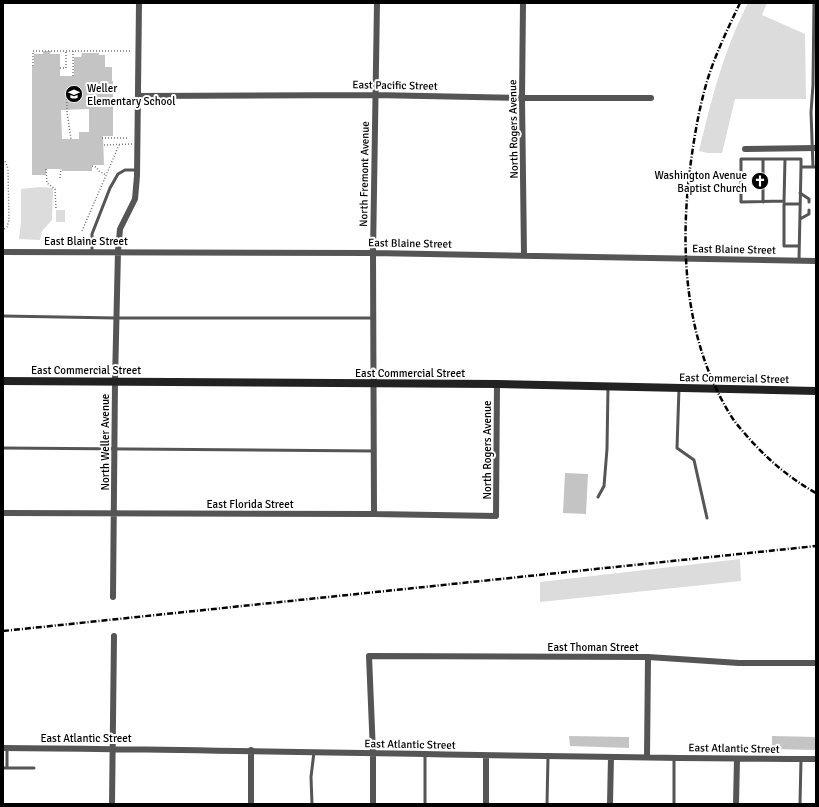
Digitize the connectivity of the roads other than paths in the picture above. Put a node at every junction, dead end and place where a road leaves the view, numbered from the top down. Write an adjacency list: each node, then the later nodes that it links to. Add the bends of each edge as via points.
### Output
1 (138, 3): 6 (street, North Weller Avenue)
2 (377, 3): 5 (street, North Fremont Avenue)
3 (523, 3): 7 (street, North Rogers Avenue)
4 (814, 3): 9 (lane, via 811,112)
5 (375, 95): 6 (street, East Pacific Street); 7 (street, East Pacific Street); 28 (street, North Fremont Avenue)
6 (138, 96): 16 (street, North Weller Avenue)
7 (522, 98): 8 (street, East Pacific Street); 29 (street, North Rogers Avenue)
8 (651, 98)
9 (814, 148): 11 (street); 15 (lane)
10 (745, 149): 11 (street)
11 (760, 149): 12 (lane)
12 (761, 159): 13 (lane); 18 (lane); 18 (lane, via 741,159 741,202)
13 (785, 159): 14 (lane, via 801,159); 19 (lane)
14 (801, 167): 15 (lane); 17 (lane)
15 (815, 167)
16 (138, 170): 25 (lane, via 125,170 118,174 110,188 92,234); 26 (street, North Weller Avenue, via 135,198 120,229)
17 (800, 193): 20 (lane, via 809,199); 21 (lane)
18 (763, 202): 19 (lane)
19 (784, 202): 21 (lane); 24 (lane, via 784,246)
20 (809, 202)
21 (800, 204): 23 (lane)
22 (809, 210): 23 (lane, via 809,214)
23 (800, 219): 24 (lane)
24 (799, 246): 30 (lane)
25 (92, 251): 26 (street, East Blaine Street); 27 (street, East Blaine Street)
26 (118, 251): 28 (street, East Blaine Street); 33 (street, North Weller Avenue)
27 (3, 252)
28 (373, 253): 29 (street, East Blaine Street); 34 (street, North Fremont Avenue)
29 (524, 255): 30 (street, East Blaine Street)
30 (799, 260): 31 (street, East Blaine Street)
31 (816, 261)
32 (3, 316): 33 (lane)
33 (116, 318): 34 (lane); 36 (street, North Weller Avenue)
34 (373, 318): 37 (street, North Fremont Avenue)
35 (3, 381): 36 (street, East Commercial Street)
36 (114, 381): 37 (street, East Commercial Street); 43 (street, North Weller Avenue)
37 (373, 384): 38 (street, East Commercial Street); 44 (street, North Fremont Avenue)
38 (497, 384): 39 (street, East Commercial Street); 49 (street, North Rogers Avenue)
39 (608, 387): 40 (street, East Commercial Street); 45 (lane, via 604,486)
40 (679, 388): 41 (street, East Commercial Street); 50 (lane, via 677,448 694,460)
41 (816, 391)
42 (3, 448): 43 (lane)
43 (114, 450): 44 (lane); 47 (street, North Weller Avenue)
44 (374, 451): 48 (street, North Fremont Avenue)
45 (598, 497)
46 (3, 513): 47 (street, East Florida Street)
47 (114, 513): 48 (street, East Florida Street); 51 (street, North Weller Avenue)
48 (374, 514): 49 (street, East Florida Street)
49 (496, 516)
50 (707, 518)
51 (113, 597)
52 (114, 636): 56 (street)
53 (648, 657): 54 (street, East Thoman Street, via 739,664); 59 (street, East Thoman Street, via 369,656); 64 (street)
54 (816, 663)
55 (5, 748): 56 (street, East Atlantic Street); 69 (lane)
56 (112, 748): 57 (street, East Atlantic Street); 71 (street)
57 (251, 750): 58 (street, East Atlantic Street); 72 (street)
58 (314, 752): 59 (street, East Atlantic Street); 73 (lane)
59 (373, 753): 60 (street, East Atlantic Street); 74 (street)
60 (425, 754): 61 (street, East Atlantic Street); 75 (lane)
61 (486, 756): 62 (street, East Atlantic Street); 76 (street)
62 (548, 756): 63 (street, East Atlantic Street); 77 (lane)
63 (611, 757): 64 (street, East Atlantic Street); 78 (street)
64 (648, 757): 65 (street, East Atlantic Street)
65 (674, 757): 66 (street, East Atlantic Street); 79 (lane)
66 (737, 759): 67 (street, East Atlantic Street); 80 (street)
67 (801, 759): 68 (street, East Atlantic Street); 81 (lane)
68 (816, 759)
69 (5, 768): 70 (lane)
70 (34, 768)
71 (112, 804)
72 (251, 804)
73 (312, 804)
74 (373, 804)
75 (425, 804)
76 (486, 804)
77 (547, 804)
78 (610, 804)
79 (674, 804)
80 (736, 804)
81 (800, 804)

